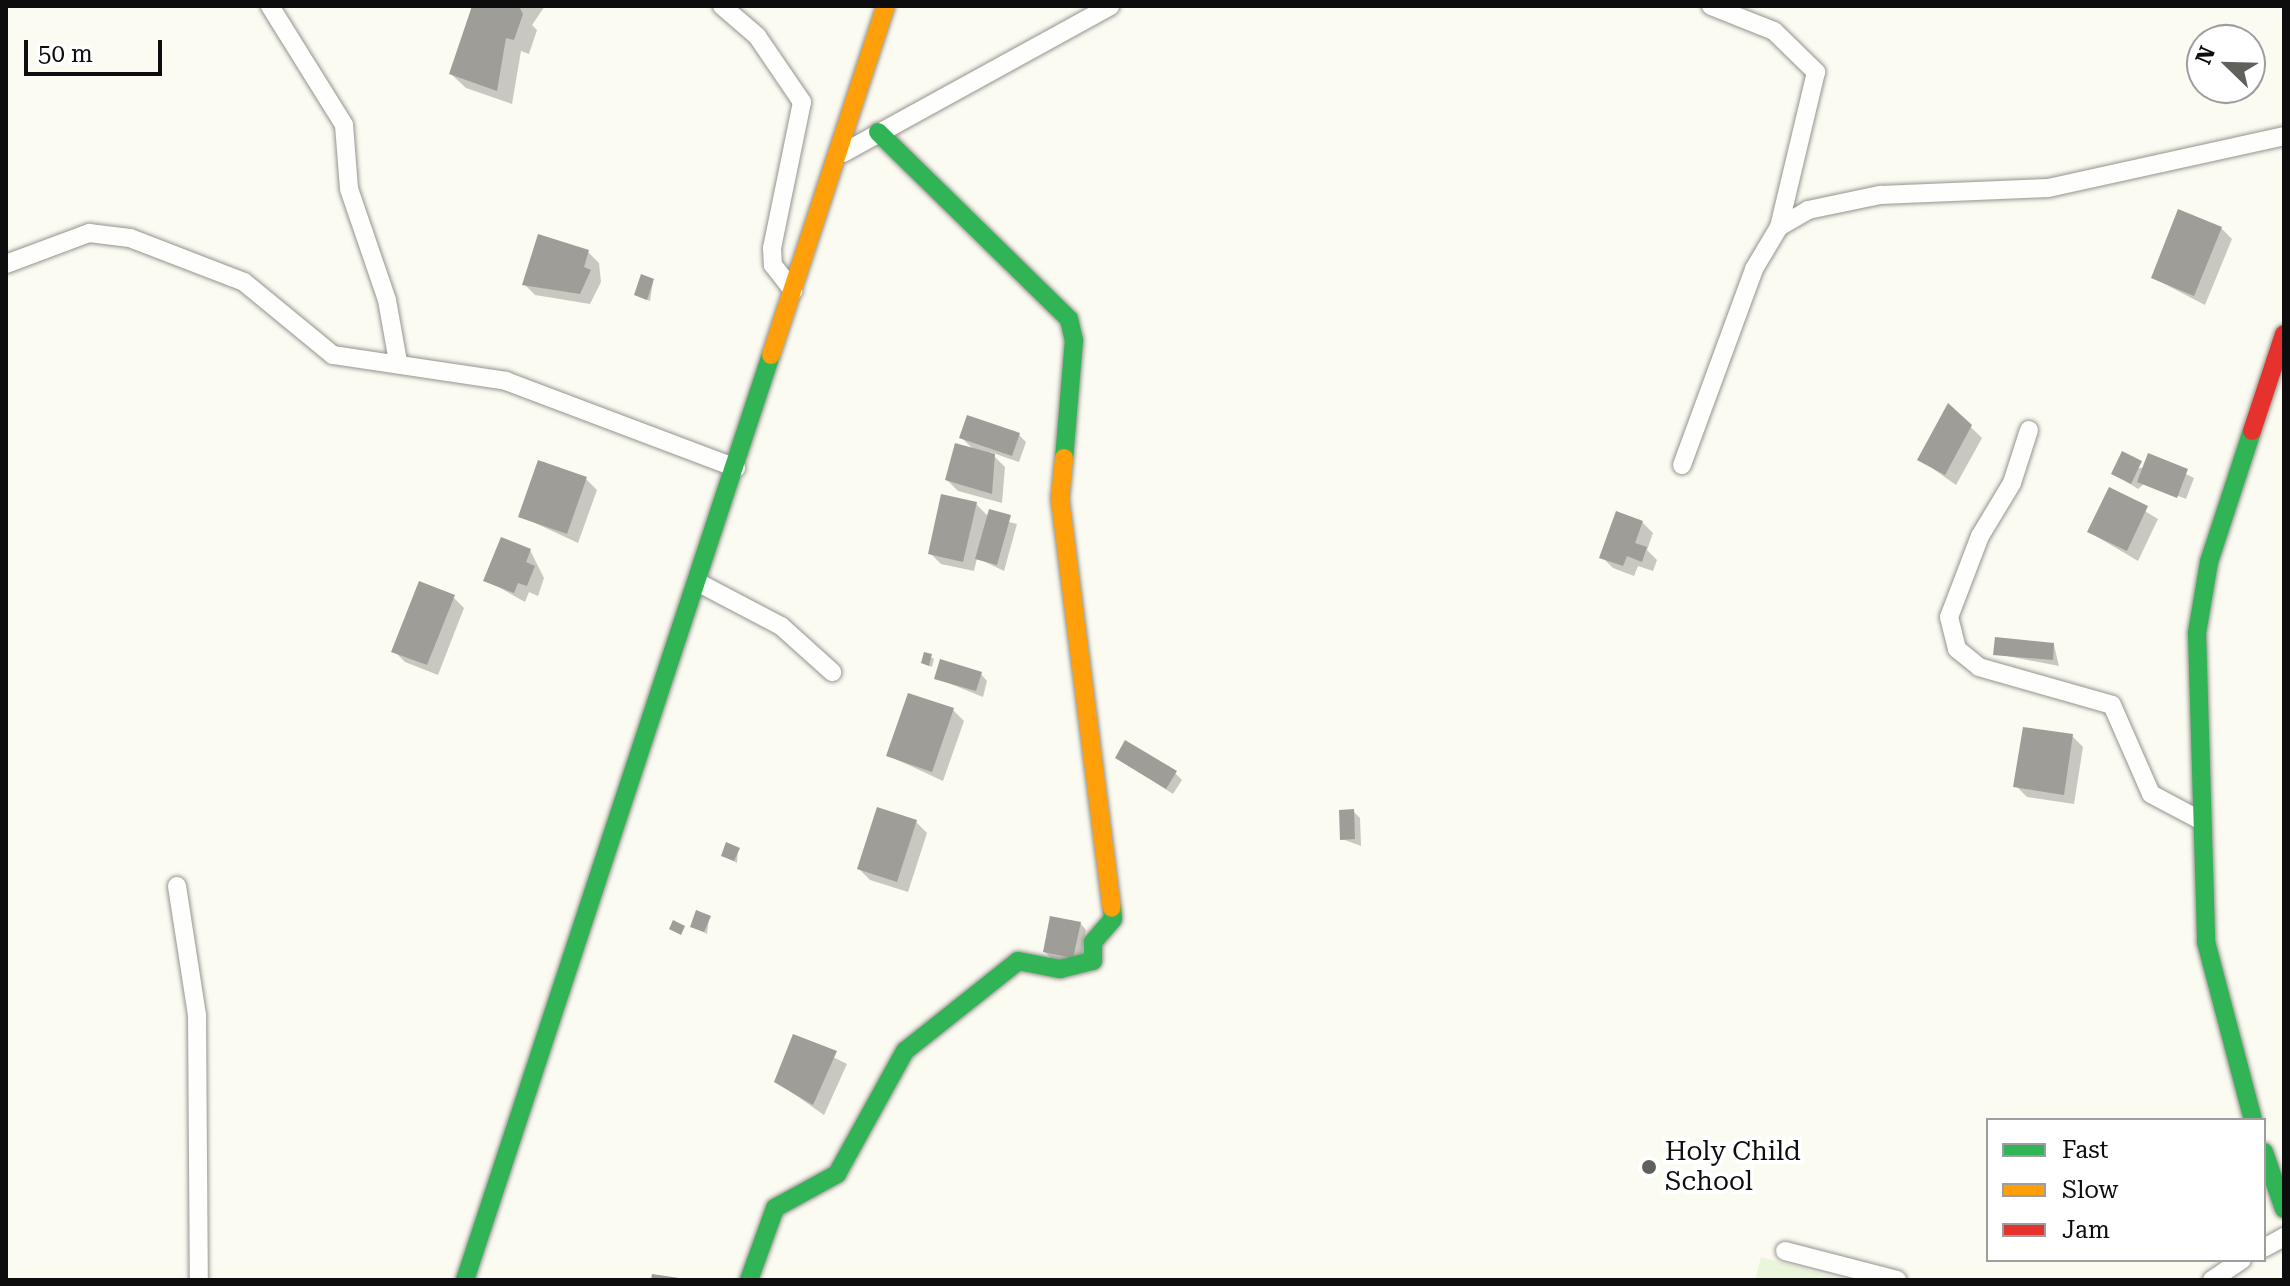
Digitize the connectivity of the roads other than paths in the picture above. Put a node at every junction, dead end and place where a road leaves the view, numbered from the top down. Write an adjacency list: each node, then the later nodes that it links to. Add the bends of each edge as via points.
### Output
1 (270, 6): 13 (street, via 344,125 349,189 387,300)
2 (722, 6): 11 (street, via 757,36 802,102 772,248 773,265)
3 (886, 6): 8 (main road)
4 (1110, 6): 6 (street)
5 (1711, 6): 9 (street, via 1774,31 1816,72)
6 (878, 132): 8 (street); 30 (main road, via 1069,319 1074,340 1060,499 1113,919 1093,942 1093,961 1060,969 1018,961 905,1051 837,1174 775,1208)
7 (2284, 136): 9 (street, via 2048,188 1840,199)
8 (843, 153): 11 (main road)
9 (1779, 227): 15 (street, via 1754,269)
10 (6, 264): 13 (street, via 89,233 130,238 244,282 333,355)
11 (795, 294): 16 (main road)
12 (2284, 334): 19 (main road, via 2209,562 2197,633)
13 (398, 362): 16 (street, via 506,381)
14 (2029, 430): 19 (street, via 2012,483 1980,536 1949,617 1957,649 1979,667 2112,705 2151,794)
15 (1682, 465)
16 (736, 468): 17 (main road)
17 (699, 583): 18 (street, via 781,626); 29 (main road)
18 (832, 672)
19 (2198, 819): 21 (main road, via 2206,942)
20 (177, 886): 28 (street, via 197,1015)
21 (2252, 1118)
22 (2266, 1158): 23 (main road)
23 (2284, 1209)
24 (2284, 1237): 25 (street)
25 (2266, 1247)
26 (1785, 1251): 31 (street)
27 (2239, 1262): 32 (street)
28 (199, 1280)
29 (465, 1280)
30 (749, 1280)
31 (1897, 1280)
32 (2212, 1280)

